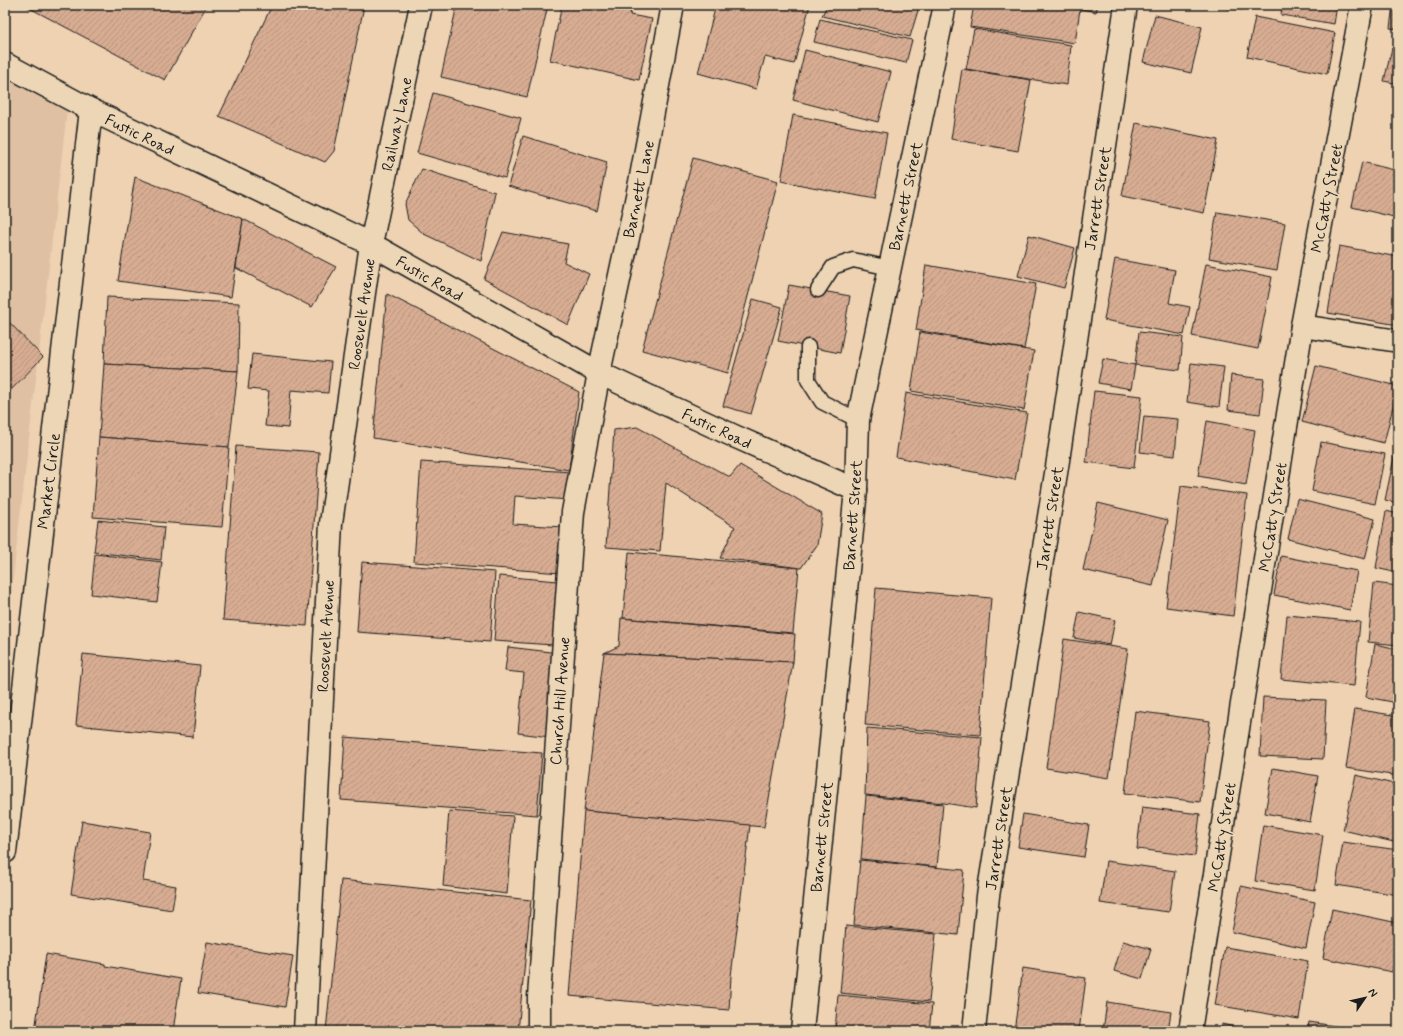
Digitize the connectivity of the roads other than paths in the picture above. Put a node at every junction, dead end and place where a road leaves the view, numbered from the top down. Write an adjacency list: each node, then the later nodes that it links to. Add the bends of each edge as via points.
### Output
1 (421, 5): 8 (street, Railway Lane)
2 (674, 5): 14 (street, Barnett Lane, via 640,182)
3 (945, 5): 9 (street, Barnett Street)
4 (1126, 5): 21 (street, Jarrett Street, via 1056,475 988,896)
5 (1362, 5): 11 (street, McCatty Street)
6 (5, 64): 7 (street, Fustic Road)
7 (91, 110): 8 (street, Fustic Road); 17 (street, Market Circle)
8 (371, 244): 14 (street, Fustic Road); 18 (street, Roosevelt Avenue, via 331,523)
9 (890, 268): 10 (lane, via 853,260 833,267); 15 (street, Barnett Street)
10 (818, 290)
11 (1302, 326): 12 (street); 22 (street, McCatty Street)
12 (1398, 341)
13 (808, 347): 15 (lane, via 808,380 822,402)
14 (599, 373): 16 (street, Fustic Road); 19 (street, Church Hill Avenue, via 572,512 540,982)
15 (858, 420): 16 (street, Barnett Street)
16 (856, 490): 20 (street, Barnett Street)
17 (5, 852)
18 (305, 1031)
19 (539, 1031)
20 (802, 1031)
21 (974, 1031)
22 (1190, 1031)

